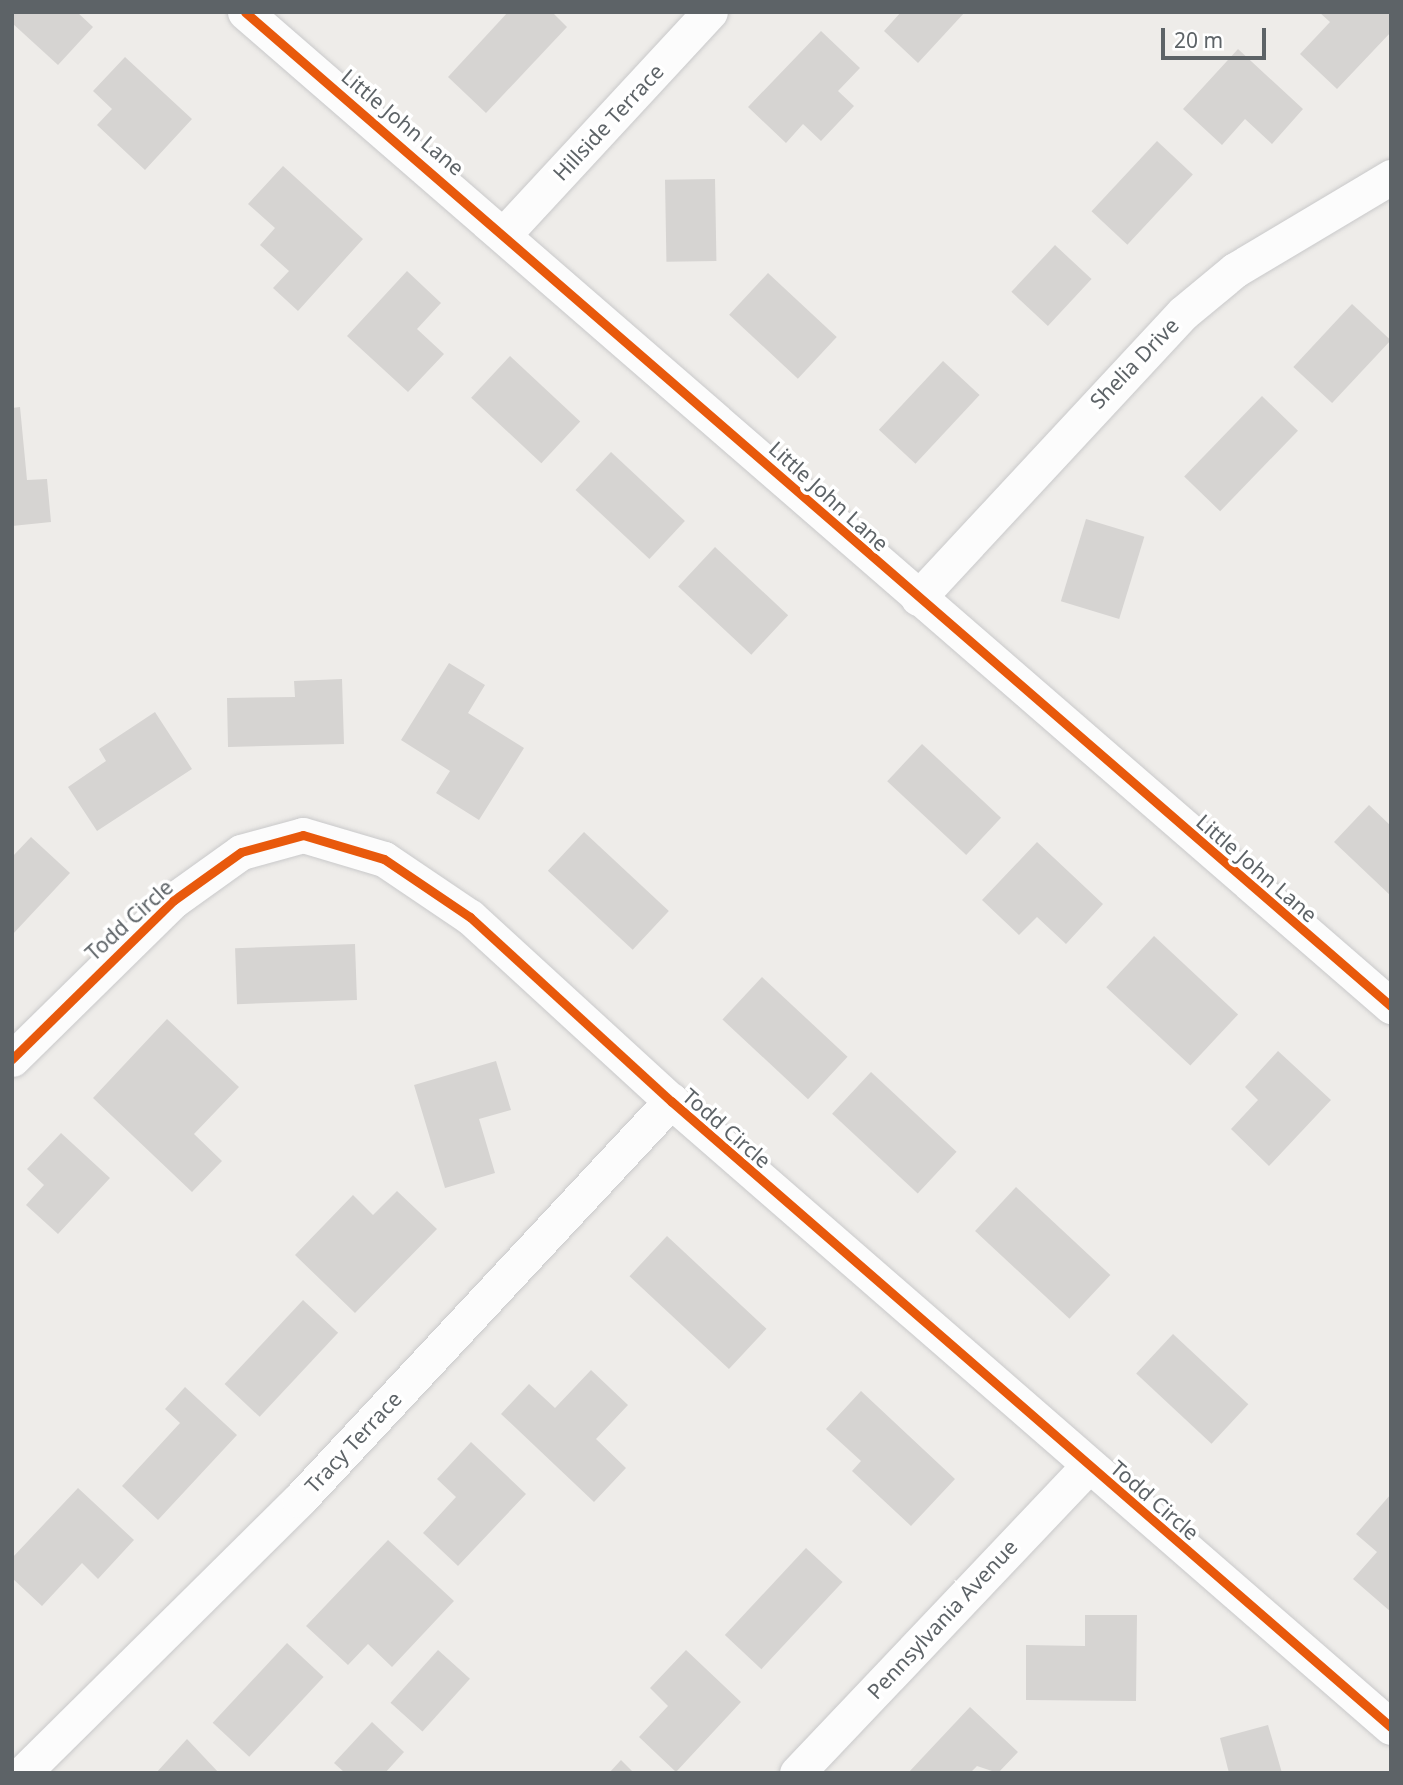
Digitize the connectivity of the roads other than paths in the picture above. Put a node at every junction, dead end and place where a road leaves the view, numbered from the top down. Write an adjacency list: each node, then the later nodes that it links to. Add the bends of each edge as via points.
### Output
1 (245, 12): 4 (street, Little John Lane)
2 (710, 12): 4 (street, Hillside Terrace)
3 (1391, 177): 5 (street, Shelia Drive, via 1236,270 1183,313)
4 (506, 232): 5 (street, Little John Lane)
5 (918, 598): 6 (street, Little John Lane)
6 (1391, 1006)
7 (12, 1059): 8 (street, Todd Circle, via 174,900 241,852 303,835 384,859 470,917)
8 (671, 1101): 9 (street, Todd Circle); 11 (street, Tracy Terrace, via 299,1500)
9 (1088, 1466): 10 (street, Todd Circle); 12 (street, Pennsylvania Avenue)
10 (1391, 1727)
11 (23, 1773)
12 (797, 1773)

